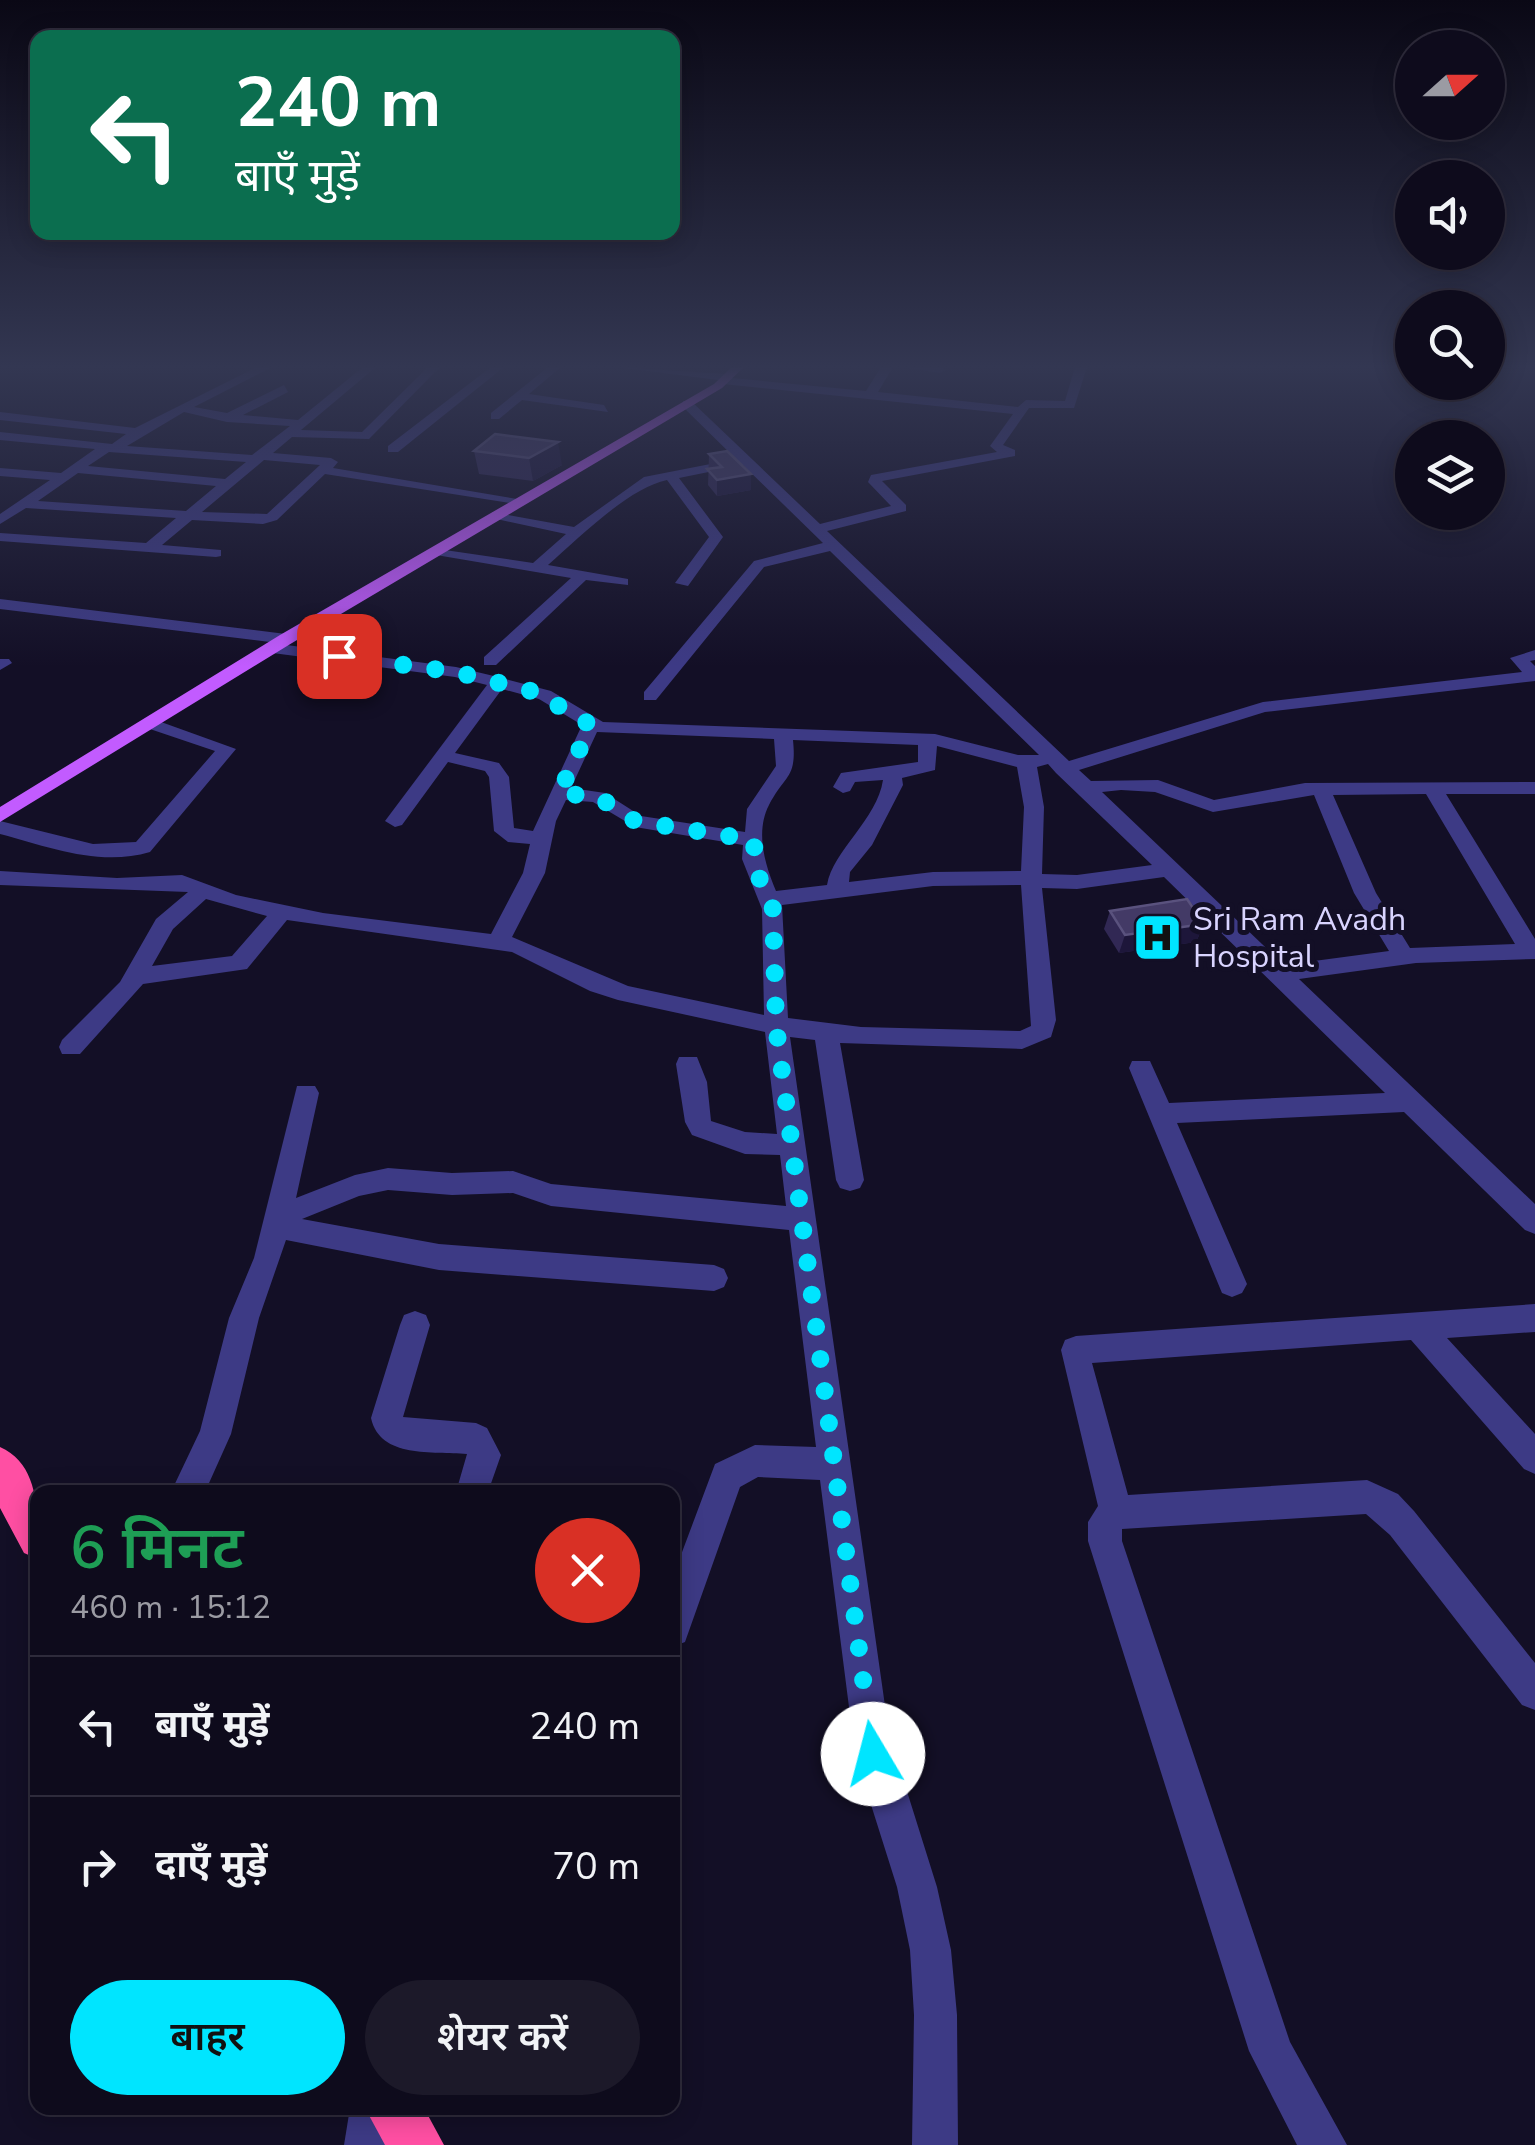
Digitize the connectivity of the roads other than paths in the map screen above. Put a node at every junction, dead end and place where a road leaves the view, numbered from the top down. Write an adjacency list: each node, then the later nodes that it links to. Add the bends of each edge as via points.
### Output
1 (79, 467): 10 (street)
2 (245, 467): 12 (street)
3 (325, 467): 8 (street)
4 (579, 467): 13 (main road)
5 (709, 467): 11 (street)
6 (750, 467): 18 (street)
7 (937, 467): 18 (street, via 876,478 902,508)
8 (323, 470): 13 (street); 15 (street, via 268,519)
9 (0, 472): 10 (street)
10 (68, 473): 12 (street); 14 (street)
11 (669, 474): 19 (street, via 649,480); 28 (street, via 716,538)
12 (226, 483): 15 (street)
13 (522, 500): 16 (main road)
14 (23, 504): 15 (street); 17 (street)
15 (187, 516): 22 (street)
16 (497, 516): 19 (street); 23 (main road)
17 (0, 520)
18 (814, 530): 21 (street)
19 (578, 532): 25 (street)
20 (0, 537): 22 (street)
21 (830, 546): 35 (street, via 759,564); 42 (street)
22 (149, 548): 24 (street)
23 (436, 551): 25 (street); 30 (main road)
24 (216, 554)
25 (537, 567): 26 (street)
26 (583, 575): 27 (street); 32 (street)
27 (623, 582)
28 (683, 583)
29 (0, 604): 30 (street)
30 (278, 643): 34 (street); 36 (main road)
31 (1535, 655): 33 (street, via 1518,658)
32 (490, 661)
33 (1535, 676): 42 (street, via 1262,707)
34 (498, 682): 37 (street, via 545,695); 40 (street)
35 (650, 696)
36 (150, 723): 50 (main road); 52 (street, via 228,750 143,847 128,852 59,843)
37 (591, 725): 38 (street); 49 (street)
38 (783, 735): 39 (street); 54 (street, via 786,766 757,809)
39 (927, 740): 41 (street); 43 (street, via 928,766)
40 (446, 756): 51 (street); 53 (street, via 492,766 504,831)
41 (1026, 761): 42 (street); 57 (street, via 1034,807)
42 (1059, 765): 45 (street)
43 (892, 774): 44 (street, via 848,777); 59 (street, via 893,785 862,845 840,870)
44 (843, 788)
45 (1082, 788): 48 (street, via 1158,786 1213,806); 55 (street)
46 (1432, 788): 47 (street); 48 (street); 63 (street)
47 (1535, 788)
48 (1321, 789): 64 (street, via 1365,893)
49 (559, 793): 53 (street); 54 (street, via 598,797 635,821)
50 (0, 816)
51 (395, 821)
52 (0, 827)
53 (542, 838): 62 (street, via 534,872)
54 (754, 840): 60 (street, via 755,868)
55 (1169, 870): 57 (street, via 1077,882); 65 (street)
56 (0, 878): 58 (street, via 182,882)
57 (1030, 880): 59 (street, via 933,879); 68 (street, via 1044,1020 1036,1037)
58 (204, 890): 61 (street); 66 (street, via 164,924)
59 (836, 892): 60 (street)
60 (771, 900): 67 (street)
61 (282, 912): 62 (street); 66 (street, via 240,963)
62 (498, 941): 67 (street, via 626,994)
63 (1533, 951): 64 (street)
64 (1404, 957): 65 (street)
65 (1277, 974): 73 (street)
66 (135, 977): 69 (street)
67 (776, 1026): 68 (street); 75 (street)
68 (826, 1032): 76 (street)
69 (72, 1047)
70 (688, 1064): 75 (street, via 701,1128 746,1143)
71 (1141, 1068): 74 (street)
72 (306, 1094): 78 (street)
73 (1410, 1102): 74 (street); 79 (street)
74 (1160, 1114): 81 (street)
75 (792, 1145): 77 (street)
76 (850, 1180)
77 (803, 1219): 78 (street, via 551,1195 513,1182 388,1179); 86 (street)
78 (278, 1220): 80 (street, via 440,1257); 88 (street, via 215,1434)
79 (1535, 1222)
80 (714, 1278)
81 (1232, 1284)
82 (1535, 1318): 84 (street)
83 (415, 1325): 89 (street, via 389,1427 476,1439 485,1455)
84 (1417, 1326): 85 (street); 90 (street, via 1076,1350)
85 (1535, 1458)
86 (836, 1464): 92 (street, via 755,1461 728,1476); 98 (street, via 877,1774 918,1887 929,1941)
87 (0, 1467): 91 (highway)
88 (191, 1485)
89 (474, 1485)
90 (1116, 1512): 93 (street, via 1368,1497 1402,1523); 99 (street, via 1105,1522 1104,1541 1258,2014 1303,2116)
91 (30, 1525)
92 (680, 1608)
93 (1535, 1692)
94 (372, 2115): 96 (street)
95 (397, 2115): 97 (highway)
96 (368, 2145)
97 (417, 2145)
98 (936, 2145)
99 (1324, 2145)

